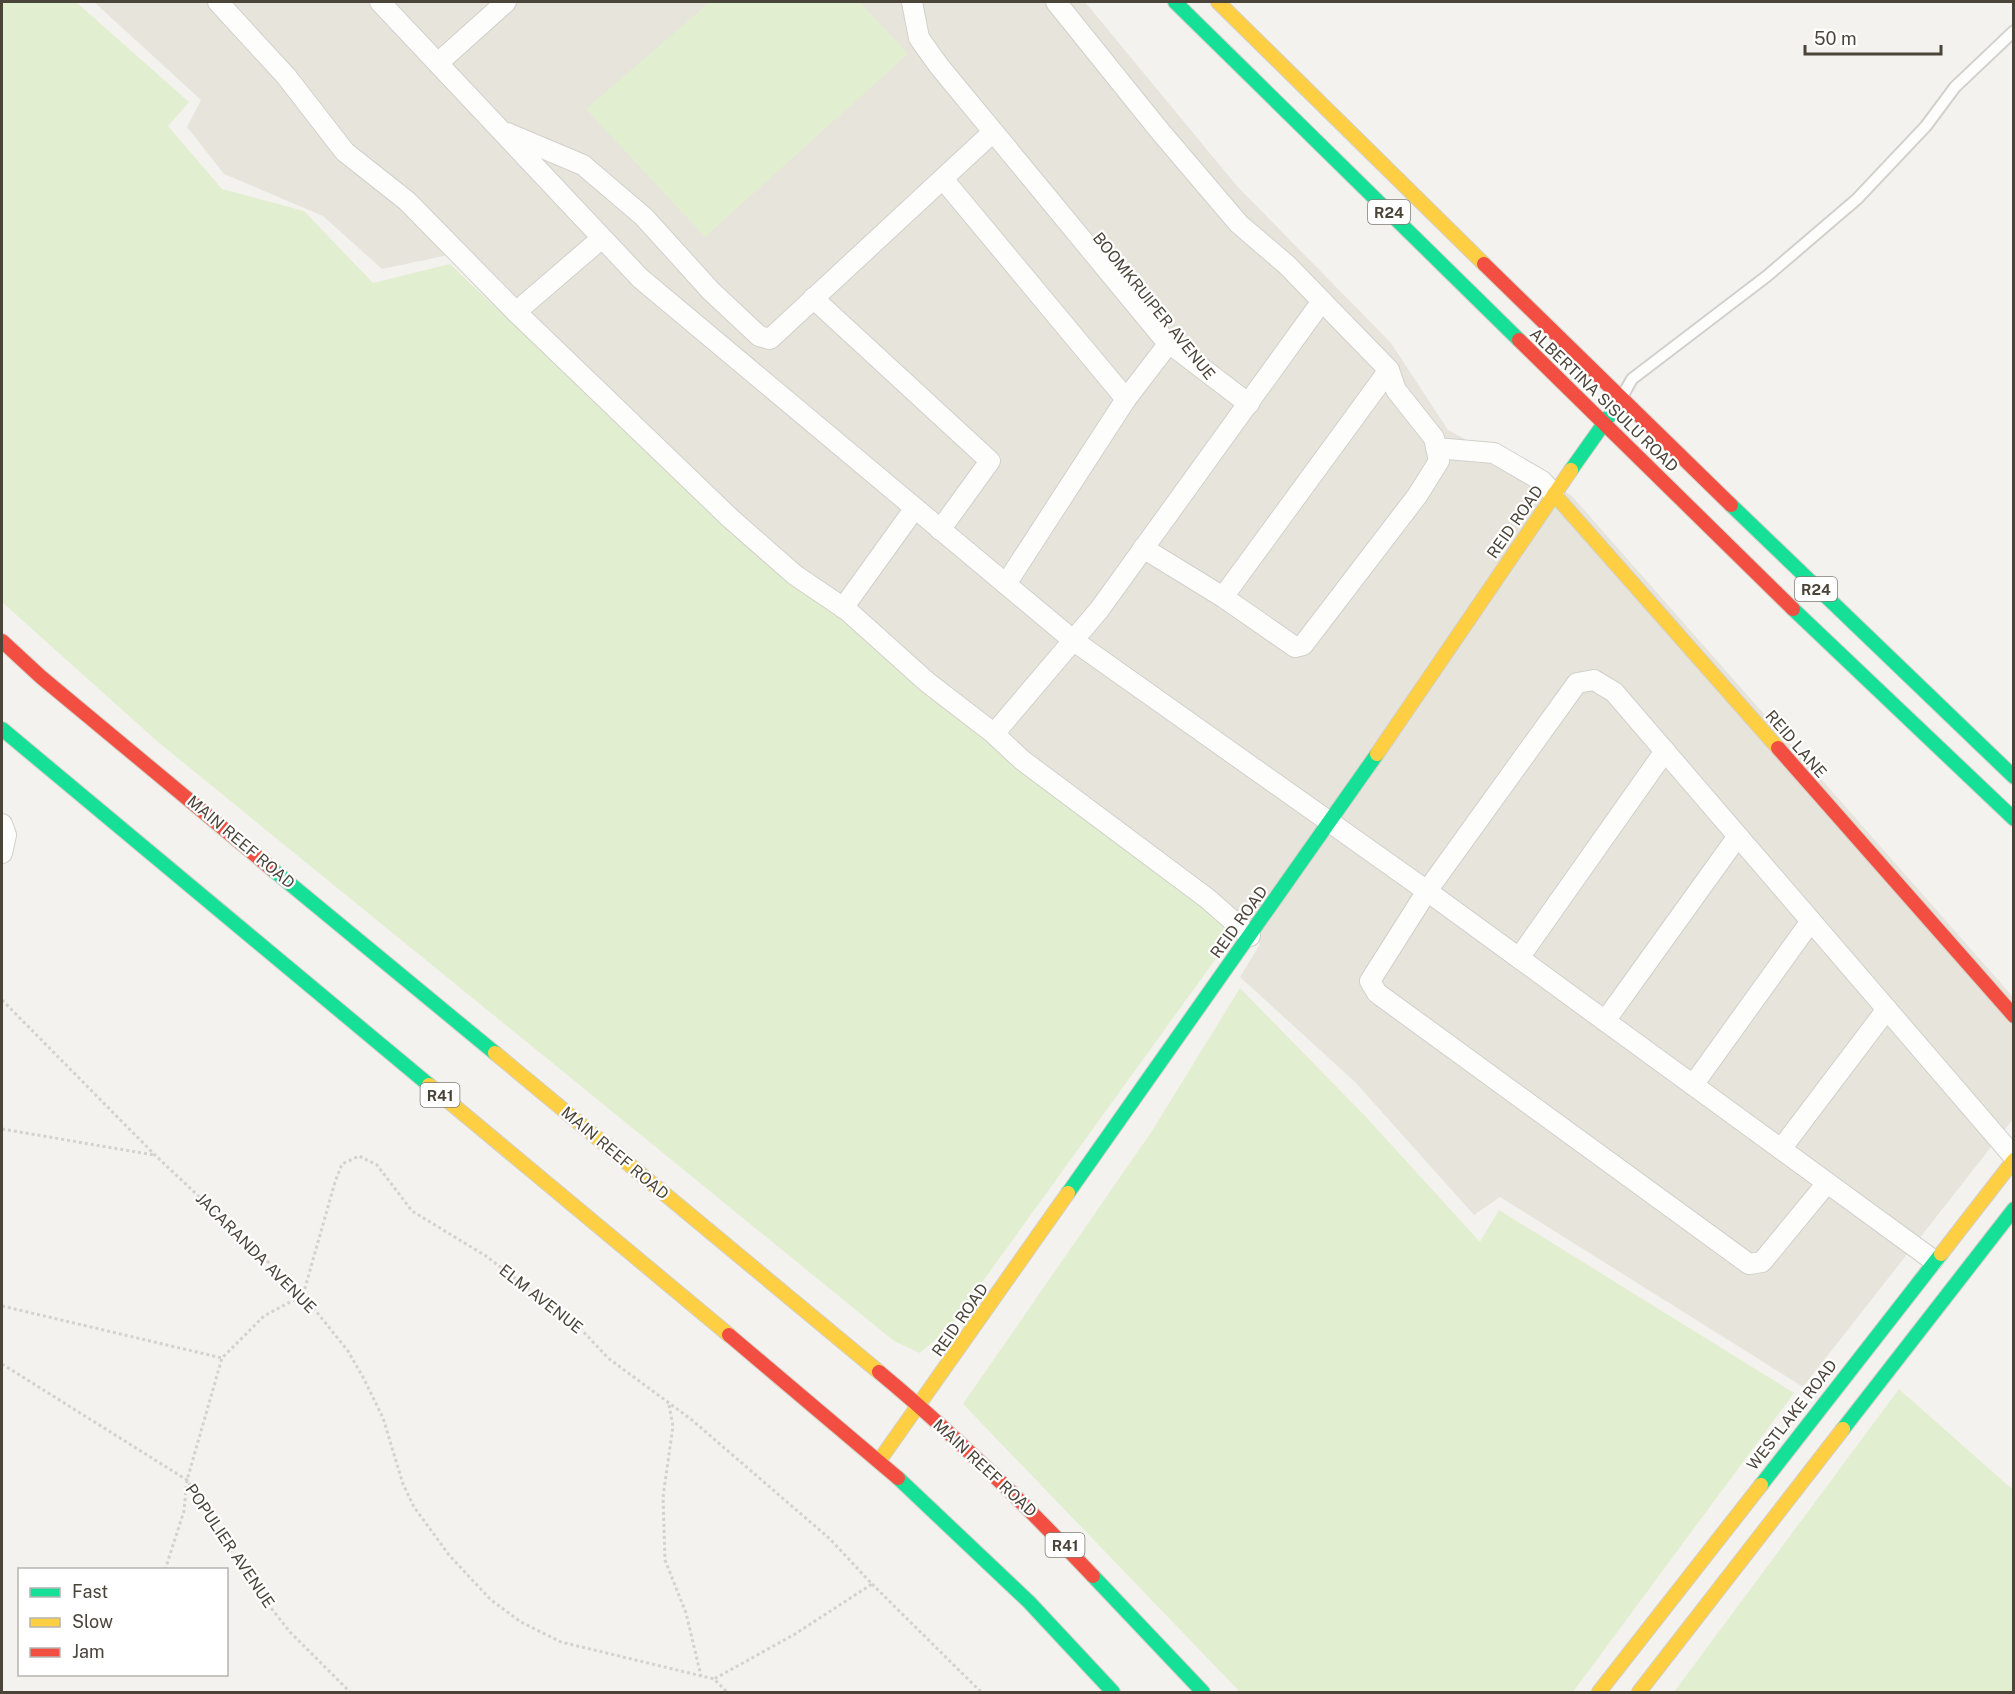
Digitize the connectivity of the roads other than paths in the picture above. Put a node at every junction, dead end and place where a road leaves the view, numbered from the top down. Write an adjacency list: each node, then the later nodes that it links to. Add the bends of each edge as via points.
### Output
1 (218, 2): 16 (street, via 286,76 345,152 407,201)
2 (380, 2): 9 (street)
3 (506, 2): 9 (street)
4 (912, 2): 11 (street, via 919,38)
5 (1056, 2): 15 (street, via 1239,225)
6 (1175, 2): 22 (main road, ALBERTINA SISULU ROAD / R24)
7 (1218, 2): 19 (main road, ALBERTINA SISULU ROAD / R24)
8 (2013, 31): 19 (lane, via 1955,87 1920,133 1857,199 1767,276 1632,380)
9 (438, 63): 10 (street)
10 (499, 130): 13 (street); 14 (street, via 583,165 644,217 711,291 759,336 770,339)
11 (993, 132): 12 (street); 17 (street)
12 (943, 179): 14 (street); 20 (street)
13 (602, 238): 16 (street); 25 (street, via 640,278)
14 (813, 298): 26 (street, via 990,461)
15 (1322, 301): 18 (street); 21 (street)
16 (516, 312): 30 (street, via 730,518 795,575)
17 (1169, 343): 20 (street); 21 (street)
18 (1389, 370): 23 (street, via 1396,390 1434,438); 29 (street)
19 (1622, 398): 22 (main road, REID ROAD); 36 (main road, ALBERTINA SISULU ROAD / R24)
20 (1126, 399): 28 (street)
21 (1249, 404): 27 (street)
22 (1603, 423): 24 (main road, REID ROAD); 37 (main road, ALBERTINA SISULU ROAD / R24)
23 (1436, 448): 24 (street, via 1494,453 1542,481); 29 (street, via 1439,460 1417,496 1303,645 1295,646)
24 (1554, 494): 39 (main road, REID ROAD); 47 (main road, REID LANE)
25 (915, 508): 26 (street); 30 (street)
26 (940, 530): 28 (street)
27 (1143, 548): 29 (street); 32 (street)
28 (1006, 585): 32 (street)
29 (1223, 597)
30 (843, 608): 44 (street, via 1022,760 1208,899)
31 (2, 641): 55 (main road, MAIN REEF ROAD / R41)
32 (1074, 641): 34 (street); 39 (street)
33 (2, 729): 56 (main road, R41)
34 (998, 729)
35 (1665, 751): 40 (street); 42 (street, via 1614,692 1594,680 1577,683); 45 (street)
36 (2013, 777)
37 (2013, 819)
38 (2, 824): 41 (street, via 6,835)
39 (1330, 824): 42 (street); 44 (main road, REID ROAD)
40 (1738, 836): 43 (street); 48 (street)
41 (2, 853)
42 (1427, 891): 45 (street); 52 (street, via 1370,981 1377,993 1749,1264 1762,1262)
43 (1811, 921): 46 (street); 49 (street)
44 (1250, 936): 55 (main road, REID ROAD)
45 (1519, 958): 48 (street)
46 (1887, 1009): 50 (street); 51 (street)
47 (2013, 1017)
48 (1605, 1021): 49 (street)
49 (1693, 1085): 50 (street)
50 (1781, 1149): 52 (street)
51 (2013, 1158): 54 (main road, WESTLAKE ROAD)
52 (1827, 1183): 54 (street)
53 (2013, 1209): 60 (main road)
54 (1933, 1260): 59 (main road, WESTLAKE ROAD)
55 (920, 1406): 56 (main road, REID ROAD); 58 (main road, MAIN REEF ROAD / R41, via 1027,1506)
56 (879, 1461): 57 (main road, R41, via 979,1550)
57 (1113, 1692)
58 (1203, 1692)
59 (1599, 1692)
60 (1639, 1692)

